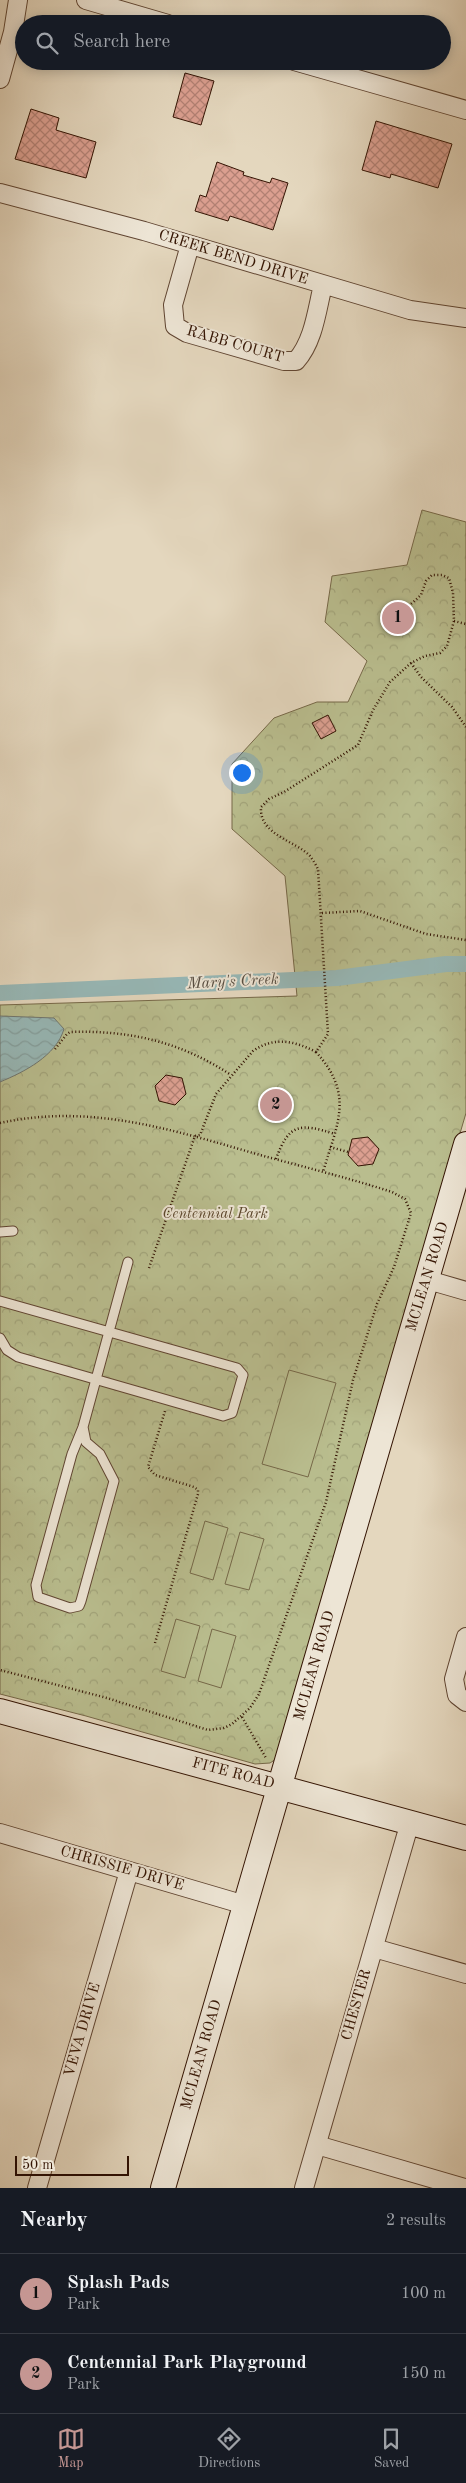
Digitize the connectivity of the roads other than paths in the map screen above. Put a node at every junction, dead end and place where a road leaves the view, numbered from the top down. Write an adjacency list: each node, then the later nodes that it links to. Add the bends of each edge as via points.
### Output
1 (18, 0): 3 (street)
2 (86, 0): 4 (street)
3 (16, 15)
4 (137, 15)
5 (15, 19): 7 (street)
6 (326, 70): 8 (street)
7 (0, 80)
8 (466, 110)
9 (0, 193): 10 (street, CREEK BEND DRIVE)
10 (190, 245): 11 (street, CREEK BEND DRIVE); 11 (street, RABB COURT, via 173,305 175,326 196,335 284,361 296,361 308,342)
11 (323, 285): 12 (street, CREEK BEND DRIVE, via 410,310)
12 (466, 318)
13 (466, 1144): 17 (street, MCLEAN ROAD)
14 (13, 1231): 15 (lane)
15 (0, 1232)
16 (128, 1262): 20 (lane)
17 (428, 1280): 18 (street); 27 (street, MCLEAN ROAD)
18 (466, 1291)
19 (0, 1301): 20 (lane)
20 (108, 1331): 22 (lane); 22 (lane, via 242,1371 243,1376 232,1413 228,1416)
21 (0, 1338): 22 (lane, via 7,1350 18,1357)
22 (94, 1379): 23 (lane)
23 (83, 1427): 23 (lane, via 72,1454 36,1584 38,1597 70,1608 75,1608 82,1601 113,1488 111,1475 100,1454 86,1442)
24 (466, 1637): 25 (street, via 454,1680)
25 (461, 1698)
26 (0, 1711): 27 (street, FITE ROAD)
27 (281, 1786): 28 (street, FITE ROAD); 32 (street, MCLEAN ROAD)
28 (410, 1822): 30 (street, FITE ROAD); 33 (street, CHESTER)
29 (0, 1834): 31 (street, CHRISSIE DRIVE)
30 (466, 1838)
31 (130, 1871): 32 (street, CHRISSIE DRIVE); 36 (street, VEVA DRIVE)
32 (245, 1904): 37 (street, MCLEAN ROAD)
33 (374, 1948): 34 (street); 35 (street, CHESTER)
34 (466, 1974)
35 (317, 2145): 38 (street, CHESTER); 39 (street)
36 (37, 2188)
37 (164, 2188)
38 (304, 2188)
39 (465, 2188)

